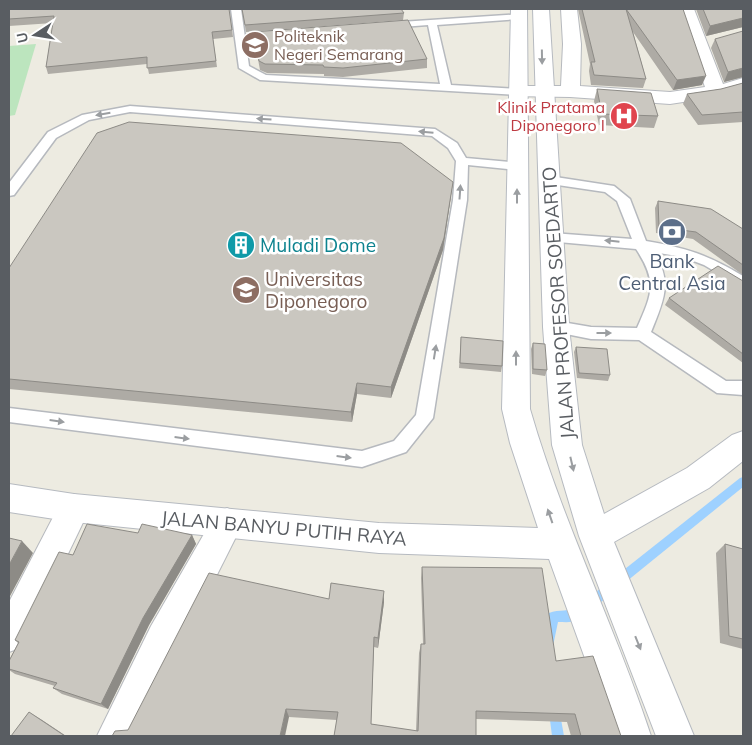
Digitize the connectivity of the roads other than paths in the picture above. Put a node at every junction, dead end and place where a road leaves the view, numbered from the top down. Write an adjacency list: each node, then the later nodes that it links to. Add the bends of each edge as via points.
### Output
1 (236, 9): 10 (lane, via 244,37 244,68 264,78)
2 (568, 9): 12 (main road, via 572,44)
3 (526, 11): 5 (lane); 11 (main road, JALAN PROFESOR SOEDARTO, one-way to 11); 14 (main road, JALAN PROFESOR SOEDARTO)
4 (692, 11): 8 (main road)
5 (432, 22): 6 (lane); 10 (lane)
6 (382, 25)
7 (716, 40): 8 (main road)
8 (698, 45): 13 (main road)
9 (743, 84): 13 (main road)
10 (446, 89): 14 (lane)
11 (545, 91): 12 (main road); 14 (main road); 17 (main road, JALAN PROFESOR SOEDARTO)
12 (570, 91): 13 (main road, via 670,98)
13 (716, 91)
14 (517, 92): 16 (main road, JALAN PROFESOR SOEDARTO)
15 (462, 161): 16 (lane); 18 (lane, one-way to 18, via 453,146 435,132 130,109 86,117 52,135); 25 (lane, one-way to 15, via 362,459 400,447 424,418 460,200)
16 (517, 166): 31 (main road, JALAN PROFESOR SOEDARTO, one-way to 16, via 516,409)
17 (549, 180): 19 (main road, JALAN PROFESOR SOEDARTO); 20 (lane, via 609,190 623,199)
18 (9, 192)
19 (552, 238): 20 (lane, one-way to 19, via 616,241); 22 (main road, JALAN PROFESOR SOEDARTO)
20 (641, 246): 21 (lane, via 686,252 709,262); 23 (lane, via 656,269 658,284 654,308)
21 (743, 284)
22 (556, 327): 23 (lane, one-way to 23, via 591,333); 30 (main road, JALAN PROFESOR SOEDARTO, one-way to 30, via 567,444)
23 (642, 334): 24 (lane, via 723,388)
24 (743, 388)
25 (9, 415)
26 (743, 444): 30 (main road, via 698,478)
27 (9, 498): 28 (main road, JALAN BANYU PUTIH RAYA)
28 (74, 508): 29 (main road, JALAN BANYU PUTIH RAYA); 32 (main road)
29 (227, 523): 31 (main road, JALAN BANYU PUTIH RAYA, via 379,538); 33 (main road)
30 (595, 536): 35 (main road, JALAN PROFESOR SOEDARTO, one-way to 35)
31 (560, 544): 34 (main road, JALAN PROFESOR SOEDARTO)
32 (9, 634)
33 (116, 736)
34 (632, 736)
35 (675, 736)

